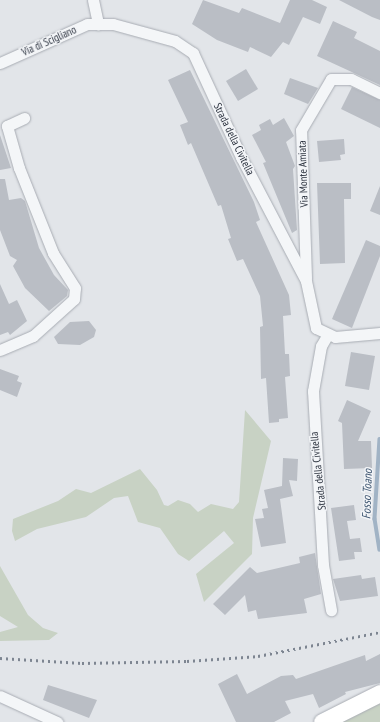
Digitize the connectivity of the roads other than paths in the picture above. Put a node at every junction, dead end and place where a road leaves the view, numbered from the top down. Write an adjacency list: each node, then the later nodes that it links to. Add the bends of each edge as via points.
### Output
1 (93, 0): 2 (street)
2 (98, 24): 3 (street, Via di Scigliano, via 87,24); 6 (street, Strada della Civitella, via 113,24 174,41 193,53 241,157)
3 (0, 63)
4 (380, 93): 6 (street, Via Monte Amiata, via 351,79 331,79 301,130)
5 (24, 118): 9 (street, via 8,126 19,168 53,252 75,288 74,299 33,336)
6 (306, 281): 8 (street, Strada della Civitella, via 316,328)
7 (380, 333): 8 (street, via 335,337)
8 (328, 334): 10 (street, Strada della Civitella, via 321,346 313,391 323,565)
9 (0, 350)
10 (331, 610)
11 (380, 693): 14 (main road)
12 (0, 696): 13 (street)
13 (57, 722)
14 (322, 722)

